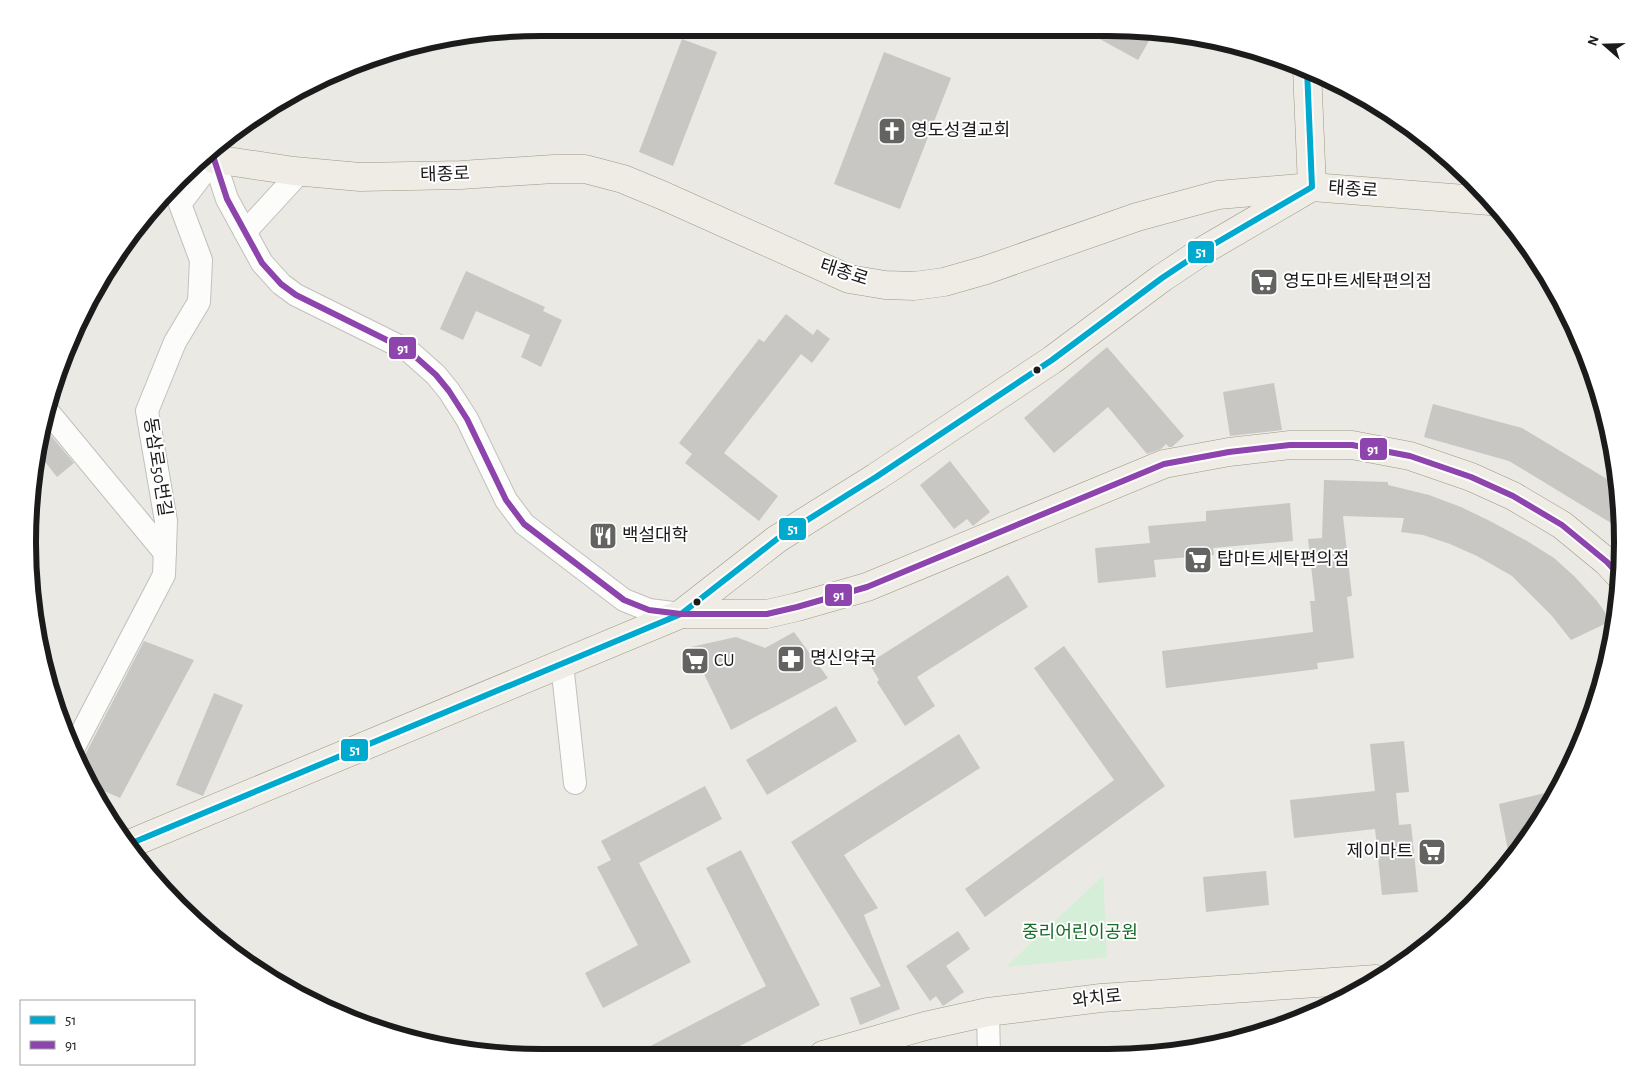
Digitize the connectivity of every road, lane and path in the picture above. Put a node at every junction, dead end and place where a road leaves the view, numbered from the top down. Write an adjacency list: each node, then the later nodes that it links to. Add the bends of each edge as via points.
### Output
1 (1307, 78): 6 (main road)
2 (215, 157): 5 (main road, 태종로)
3 (212, 159): 8 (street, via 227,199)
4 (204, 167): 10 (street, 동삼로50번길, via 180,204 201,260 199,302 175,342 147,411 166,521)
5 (300, 172): 6 (main road, 태종로, via 360,177 461,176 585,169 623,179 664,196 849,279 904,286 944,282 986,270 1137,217 1218,195); 8 (street)
6 (1312, 187): 7 (main road, 태종로); 12 (main road, via 1162,278 1052,360 777,539)
7 (1480, 200)
8 (246, 232): 12 (street, via 262,263 280,284 409,351 436,375 466,419 506,500 524,524 624,600 649,610)
9 (53, 416): 10 (street)
10 (165, 553): 14 (street, 동삼로50번길, via 164,575)
11 (1613, 569): 12 (main road, via 1562,525 1513,496 1471,477 1410,456 1352,445 1290,445 1164,464 867,587 797,608 766,614)
12 (681, 614): 13 (main road)
13 (562, 664): 15 (street); 16 (main road)
14 (77, 741)
15 (575, 783)
16 (135, 843)
17 (1363, 980): 18 (main road, 와치로, via 1101,998)
18 (988, 1012): 19 (main road, 와치로); 20 (street)
19 (844, 1049)
20 (989, 1049)

